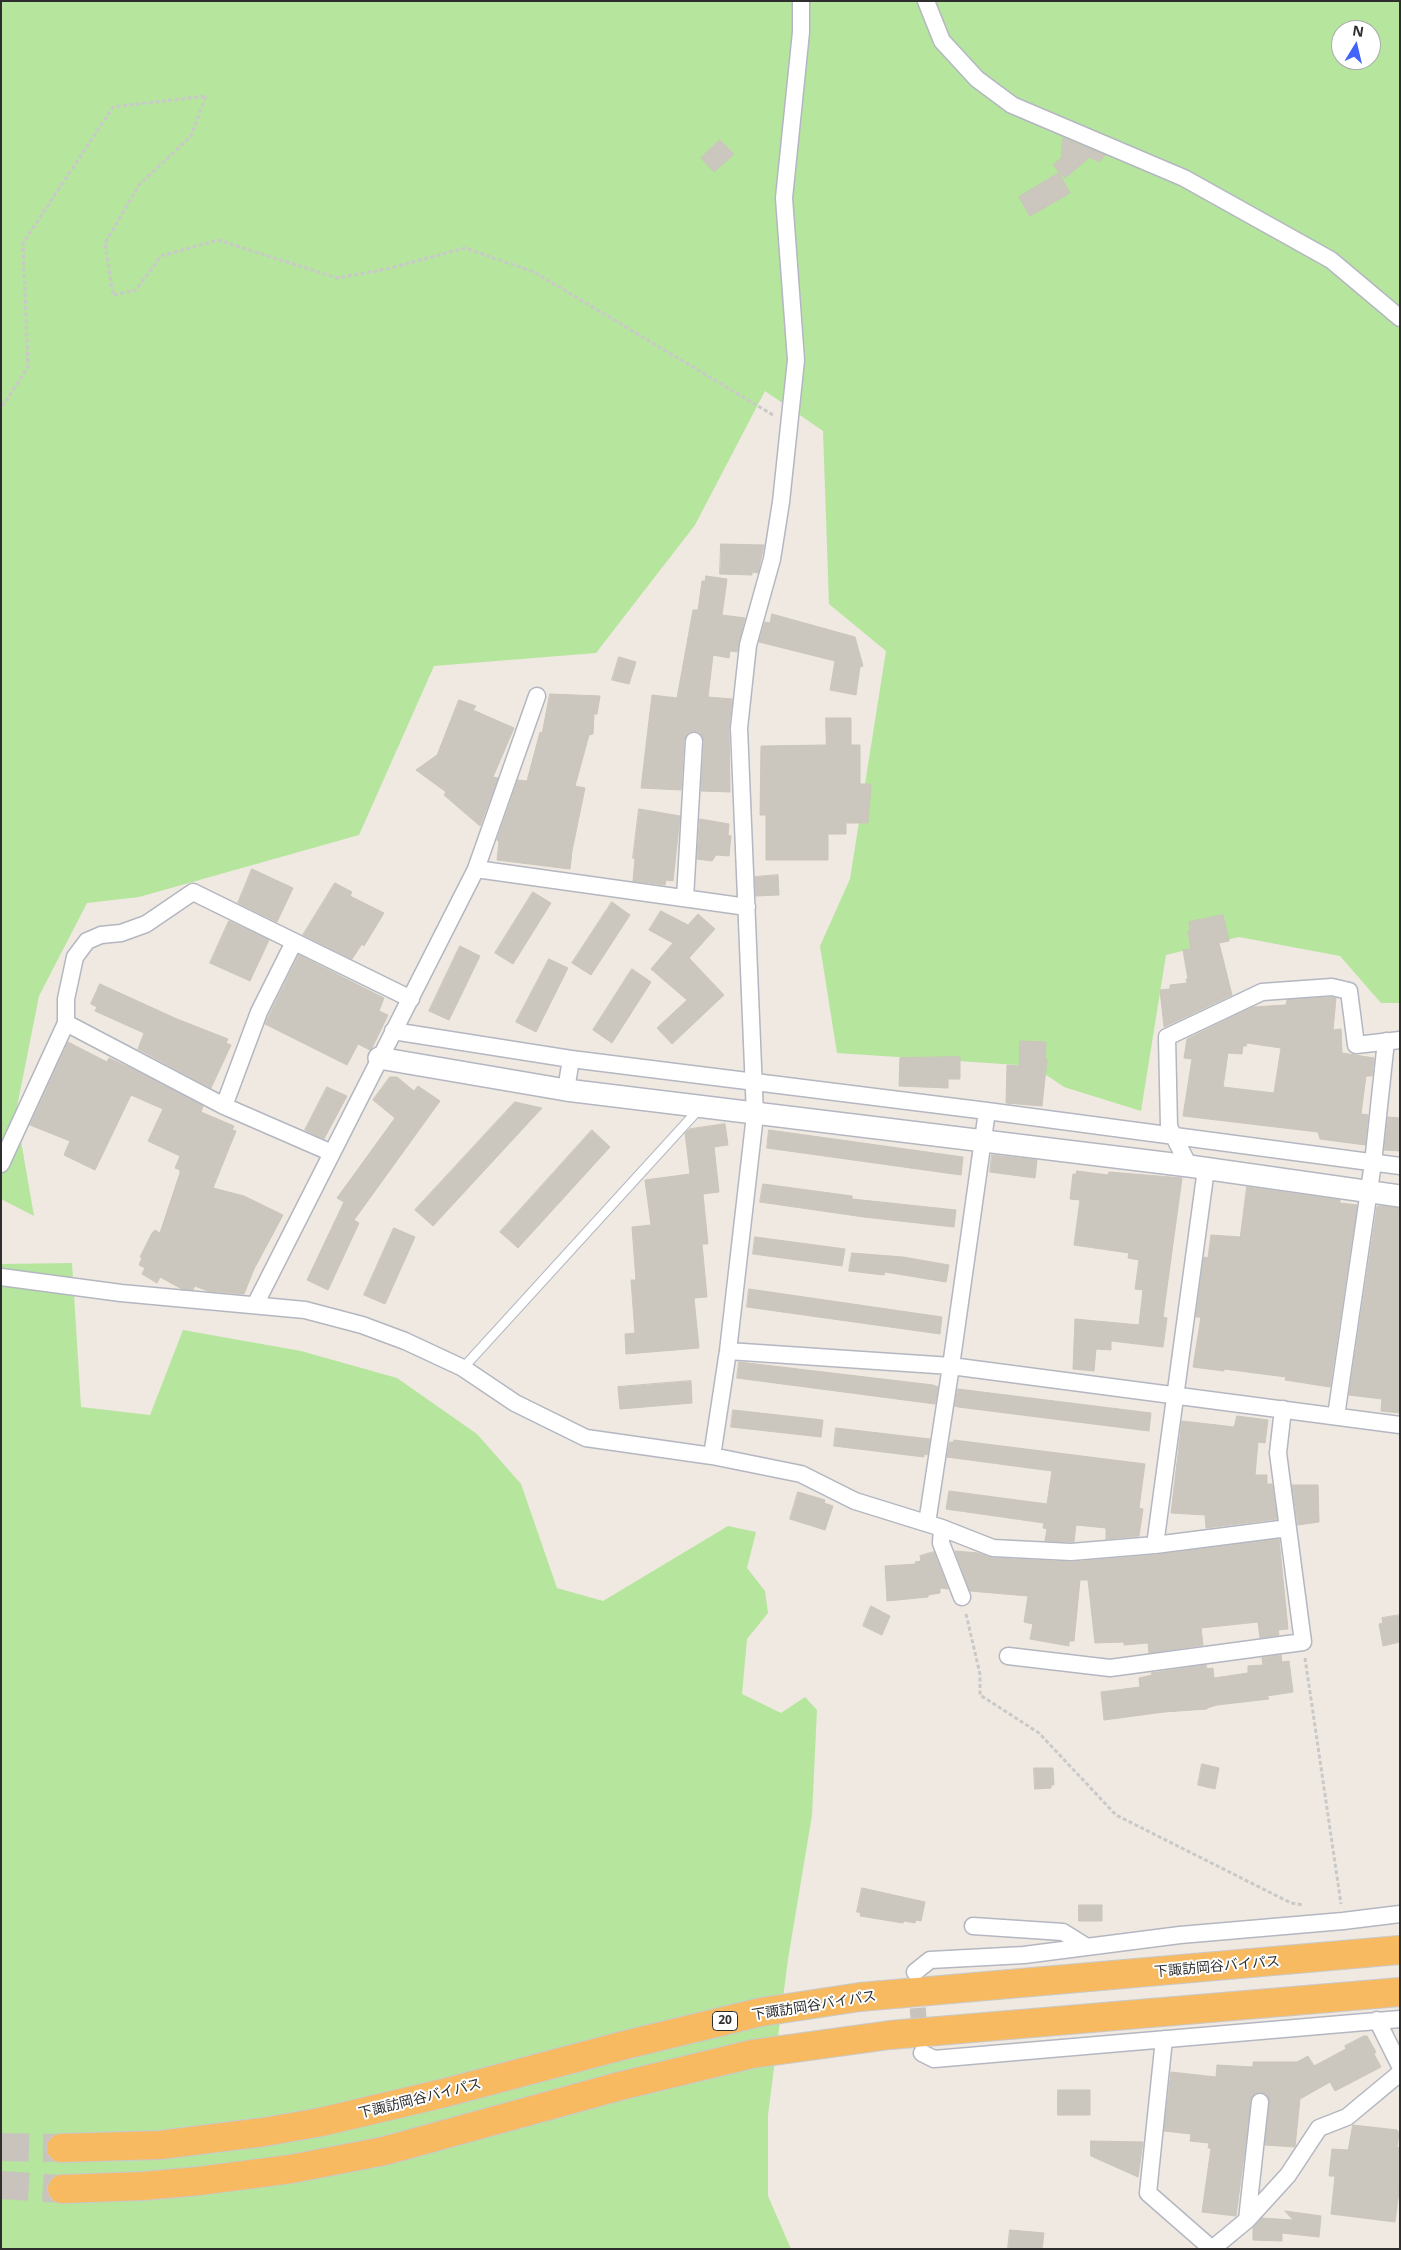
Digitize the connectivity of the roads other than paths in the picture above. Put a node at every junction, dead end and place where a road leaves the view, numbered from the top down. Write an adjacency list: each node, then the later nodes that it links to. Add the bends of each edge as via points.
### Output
1 (801, 1): 8 (street, via 801,32 784,198 796,360 781,502 772,559 748,645 739,728)
2 (926, 1): 3 (street, via 942,41 977,79 1012,105 1184,178 1331,260)
3 (1400, 318)
4 (537, 696): 6 (street)
5 (694, 741): 7 (street)
6 (476, 868): 7 (street); 10 (street)
7 (685, 898): 8 (street)
8 (746, 907): 16 (street)
9 (294, 942): 10 (street); 11 (street, via 193,892 146,924 87,941 75,957 66,999); 18 (street, via 259,1012)
10 (411, 999): 12 (street)
11 (66, 1024): 18 (street); 26 (street)
12 (393, 1031): 14 (street); 15 (street)
13 (1393, 1041): 22 (street, via 1356,1044 1349,991 1332,987 1262,992 1167,1037 1169,1127); 25 (street)
14 (379, 1058): 17 (street); 24 (street)
15 (571, 1059): 16 (street); 17 (street)
16 (754, 1082): 20 (street); 21 (street)
17 (566, 1090): 19 (street)
18 (224, 1106): 24 (street)
19 (700, 1108): 21 (street); 35 (lane)
20 (987, 1111): 22 (street); 23 (street)
21 (755, 1115): 23 (street); 33 (street)
22 (1173, 1137): 25 (street); 28 (street)
23 (981, 1142): 28 (street); 34 (street)
24 (332, 1153): 32 (street)
25 (1373, 1162): 27 (street); 29 (street)
26 (1, 1164)
27 (1400, 1166)
28 (1198, 1168): 29 (street); 36 (street)
29 (1368, 1192): 30 (street); 38 (street)
30 (1400, 1196)
31 (1, 1277): 32 (street)
32 (255, 1306): 35 (street, via 305,1310 362,1325)
33 (728, 1351): 34 (street); 40 (street)
34 (951, 1366): 36 (street); 41 (street)
35 (463, 1368): 40 (street, via 515,1403 586,1438)
36 (1174, 1395): 37 (street); 43 (street)
37 (1283, 1408): 38 (street); 42 (street, via 1278,1453)
38 (1336, 1416): 39 (street)
39 (1400, 1425)
40 (712, 1456): 41 (street, via 801,1474 855,1501)
41 (935, 1525): 43 (street, via 994,1548 1070,1552); 44 (street)
42 (1288, 1528): 43 (street); 45 (street, via 1303,1642 1110,1668)
43 (1155, 1545)
44 (962, 1597)
45 (1008, 1656)
46 (1400, 1914): 48 (street, via 1339,1912)
47 (973, 1926): 48 (street, via 1063,1932)
48 (1087, 1947): 50 (street, via 930,1960)
49 (1400, 1950): 59 (highway, 下諏訪岡谷バイパス / 20, via 860,1997 761,2012 321,2122 160,2145)
50 (915, 1972)
51 (1400, 1992): 60 (highway, via 890,2035 752,2054 365,2155 199,2181)
52 (1400, 2019): 53 (street)
53 (1377, 2020): 54 (street); 56 (street)
54 (1164, 2039): 55 (street, via 934,2059); 62 (street, via 1148,2193)
55 (922, 2053)
56 (1400, 2066)
57 (1400, 2073): 61 (street, via 1347,2117 1319,2128 1288,2175)
58 (1260, 2102): 61 (street)
59 (61, 2148)
60 (62, 2189)
61 (1247, 2220): 62 (street)
62 (1212, 2249)

